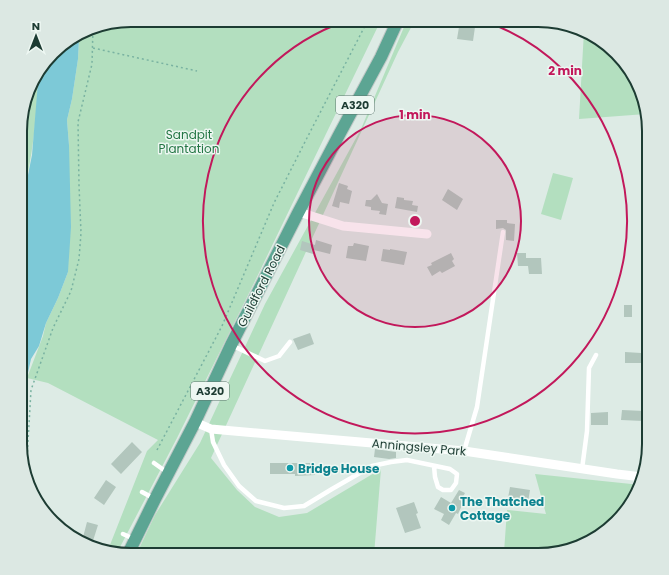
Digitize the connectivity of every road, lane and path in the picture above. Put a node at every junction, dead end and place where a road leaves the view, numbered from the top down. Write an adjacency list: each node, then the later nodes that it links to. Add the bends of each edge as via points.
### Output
1 (364, 27): 14 (path, Guildford Road, via 278,197 222,326)
2 (395, 27): 6 (main road, Guildford Road / A320)
3 (93, 34): 4 (path)
4 (93, 48): 5 (path); 16 (path, via 92,64 78,122 81,233 79,258 71,291 53,328 31,390)
5 (197, 71)
6 (298, 212): 8 (street, via 343,226); 10 (main road, Guildford Road / A320)
7 (503, 232): 15 (lane, via 477,407)
8 (427, 234)
9 (290, 342): 10 (lane, via 279,356 265,361)
10 (231, 345): 12 (main road, Guildford Road / A320)
11 (596, 355): 19 (lane, via 589,368 587,431)
12 (195, 422): 13 (street, Anningsley Park); 20 (main road, Guildford Road / A320)
13 (211, 429): 15 (street, Anningsley Park); 18 (lane, via 213,442 224,465 239,486 256,501 284,508 304,506 372,466 408,460)
14 (157, 450)
15 (464, 451): 19 (street, Anningsley Park)
16 (27, 453)
17 (154, 463): 20 (lane)
18 (434, 466): 18 (lane, via 450,469 457,474 456,483 450,490 438,487)
19 (582, 469): 21 (street, Anningsley Park)
20 (168, 473): 23 (main road, Guildford Road / A320)
21 (636, 476)
22 (142, 492): 23 (lane)
23 (155, 499): 25 (main road, Guildford Road / A320)
24 (123, 534): 25 (lane)
25 (135, 540): 26 (main road, Guildford Road / A320)
26 (131, 548)

